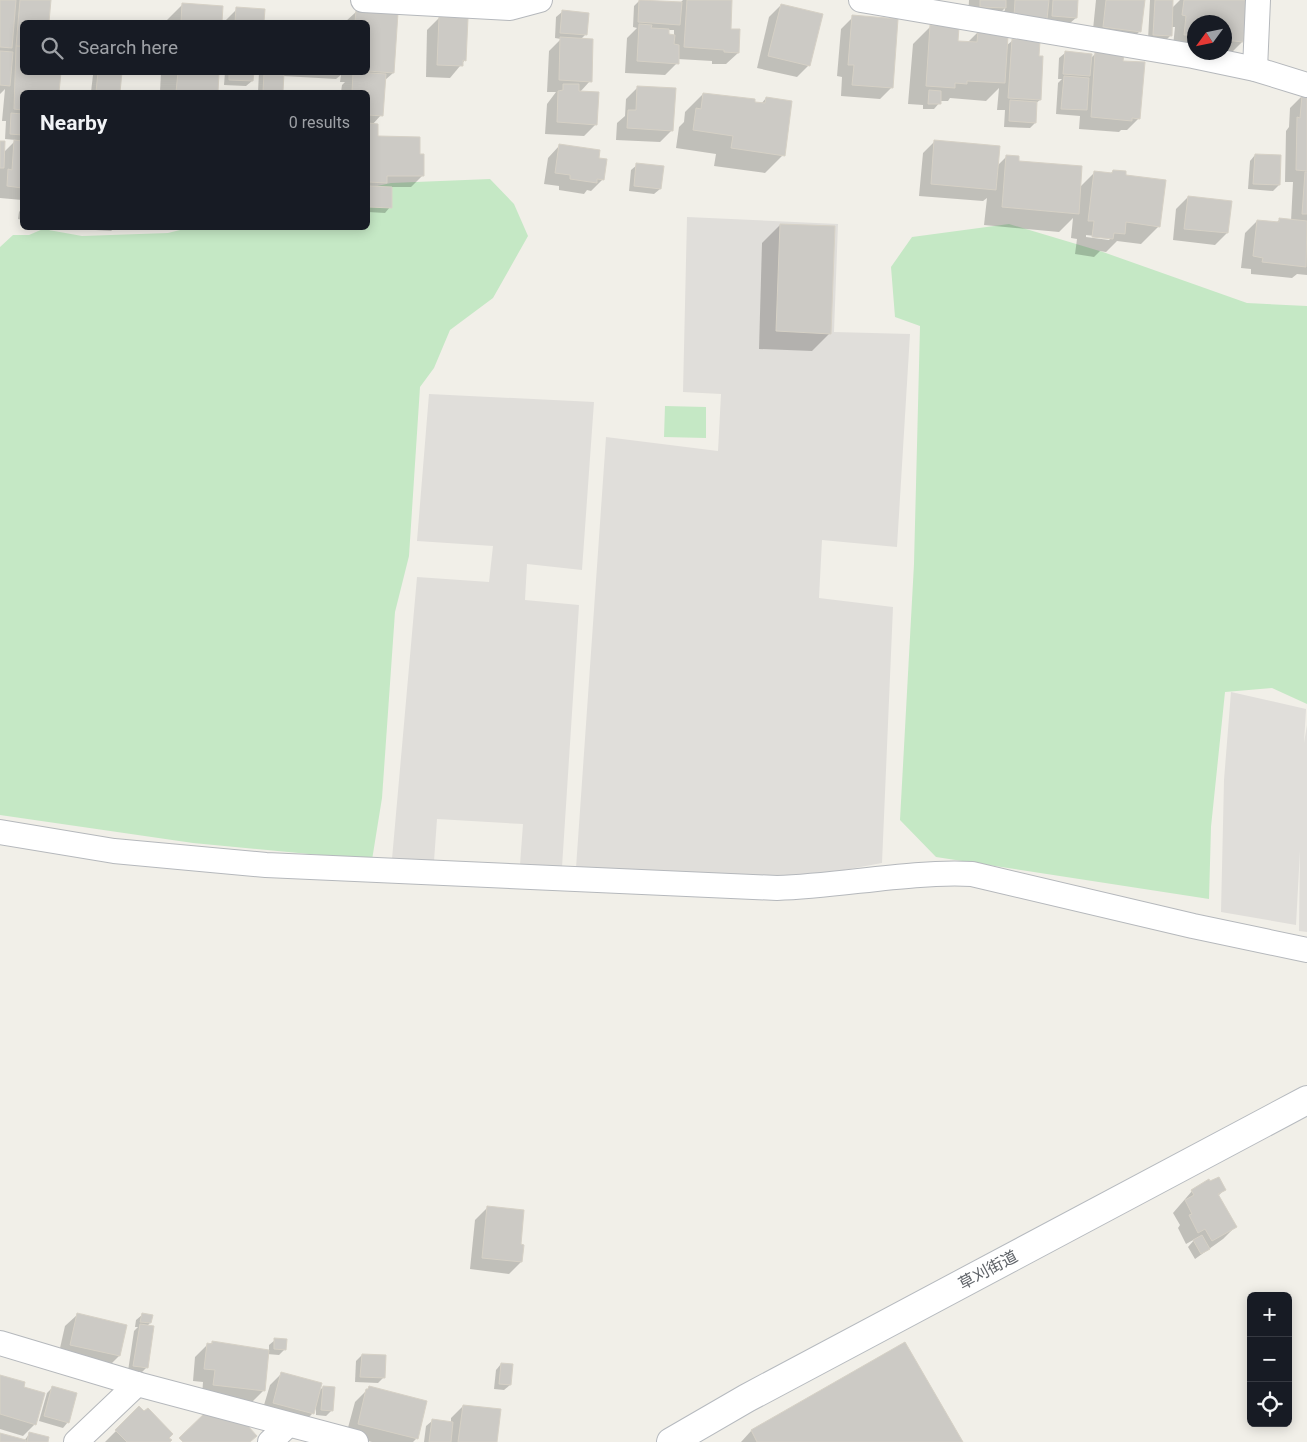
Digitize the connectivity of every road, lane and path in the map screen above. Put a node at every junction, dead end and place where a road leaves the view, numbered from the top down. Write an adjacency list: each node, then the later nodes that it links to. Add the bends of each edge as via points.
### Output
1 (363, 0): 2 (street, via 510,8)
2 (540, 0)
3 (861, 0): 5 (street)
4 (1258, 0): 5 (street)
5 (1255, 69): 6 (street)
6 (1307, 85)
7 (0, 832): 8 (street, via 114,851 266,865 777,888 813,887 935,872 972,874)
8 (1307, 950)
9 (1307, 1100): 16 (street, 草刈街道, via 747,1398)
10 (0, 1343): 11 (street)
11 (137, 1384): 12 (street); 13 (street)
12 (288, 1426): 14 (street); 15 (street)
13 (76, 1442)
14 (270, 1442)
15 (356, 1442)
16 (671, 1442)

